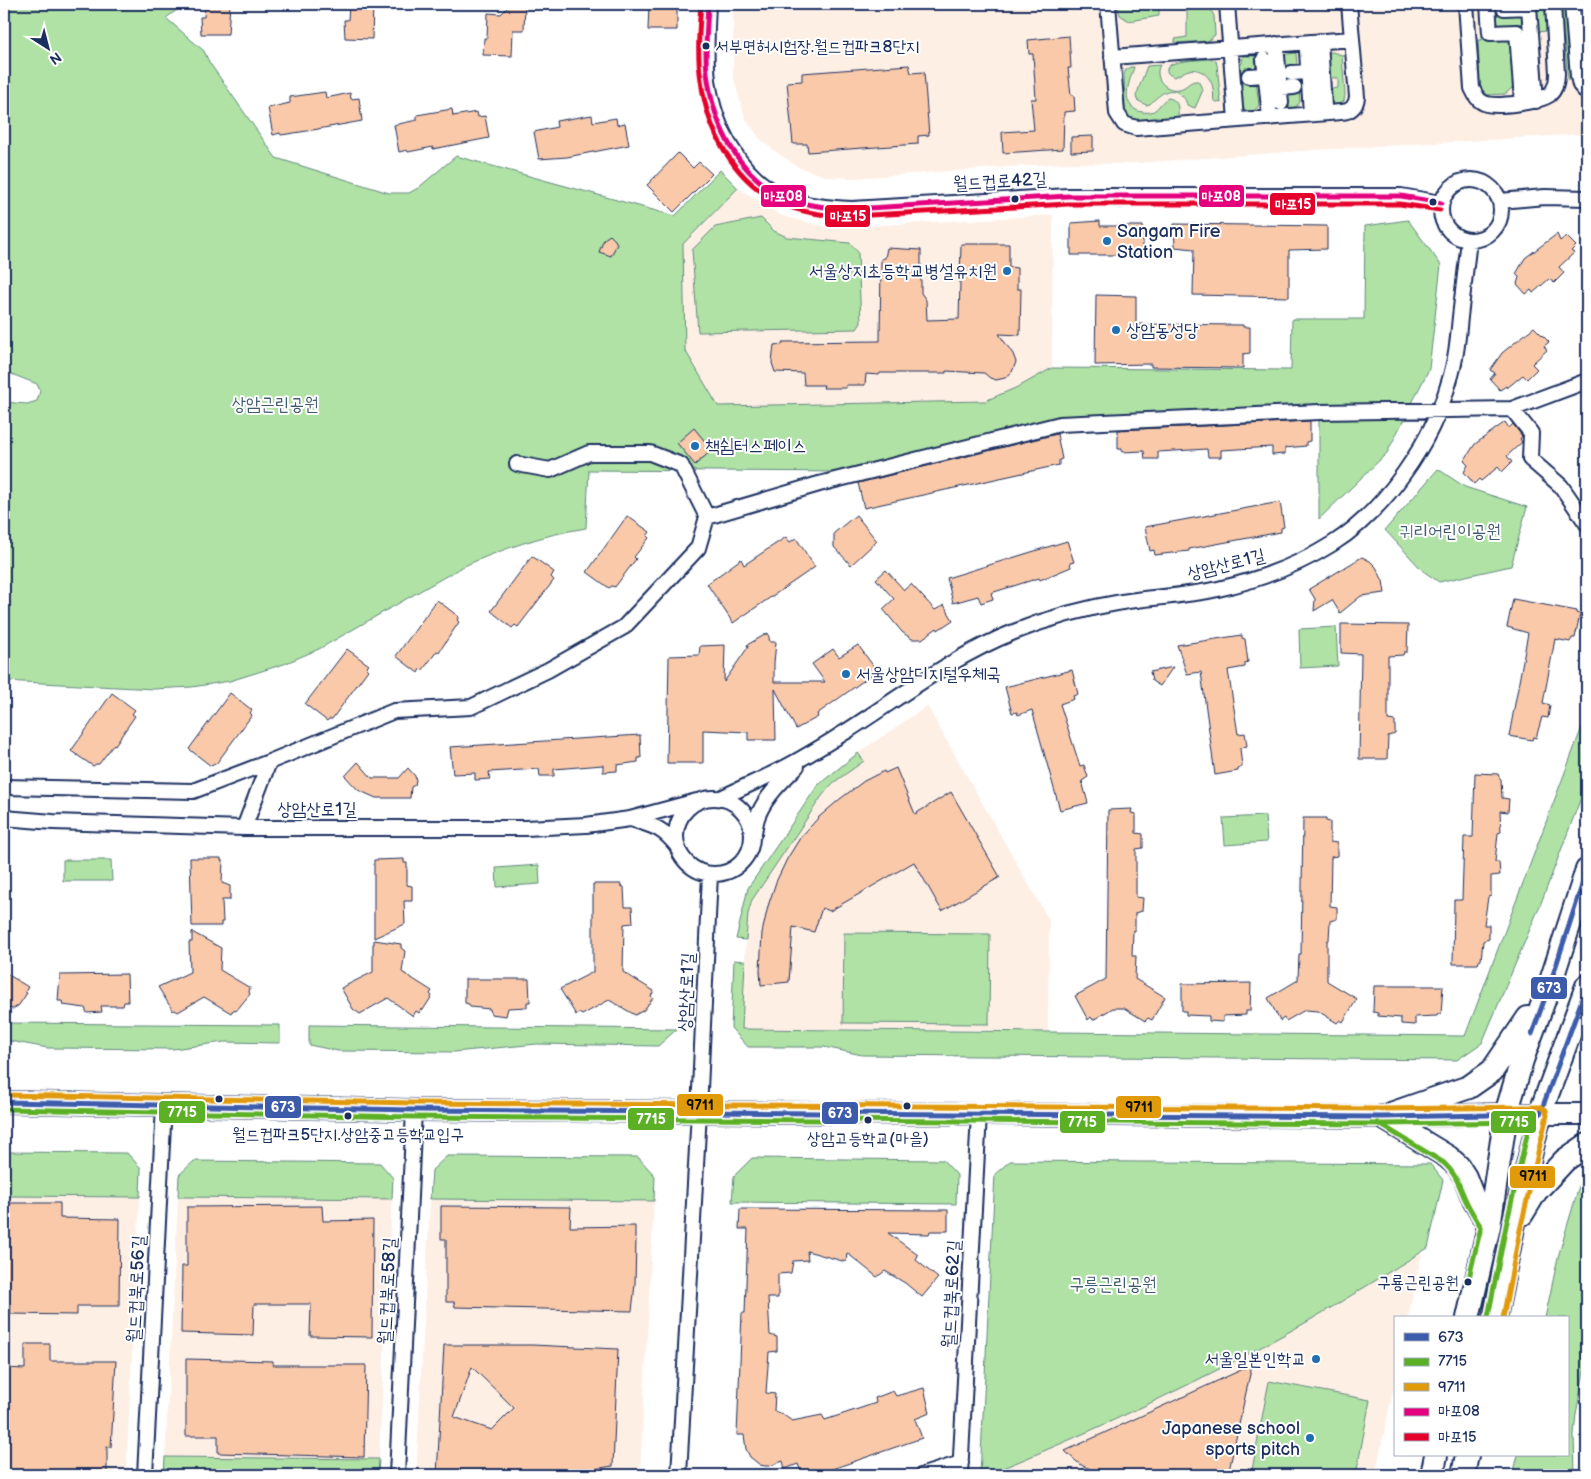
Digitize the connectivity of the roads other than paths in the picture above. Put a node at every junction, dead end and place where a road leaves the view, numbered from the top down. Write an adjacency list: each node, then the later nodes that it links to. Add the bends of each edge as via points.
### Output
1 (708, 4): 33 (street, 월드컵로42길, via 708,80 720,126 751,174 782,196 802,203 852,209 1050,196 1401,196)
2 (1108, 4): 16 (street)
3 (1227, 4): 13 (street)
4 (1349, 4): 10 (street)
5 (1466, 4): 25 (street, via 1472,88 1477,98 1485,104)
6 (1488, 4): 25 (street, via 1490,33 1517,32)
7 (1504, 4): 24 (street, via 1504,8 1529,7)
8 (1553, 4): 24 (street, via 1557,79 1549,94)
9 (1572, 4): 15 (street)
10 (1352, 39): 11 (street); 28 (street, via 1357,97 1354,106 1346,112)
11 (1320, 42): 12 (street); 27 (street, via 1329,85)
12 (1276, 44): 13 (street); 22 (street)
13 (1230, 48): 16 (street); 30 (street)
14 (1307, 51): 19 (street)
15 (1576, 56): 18 (street); 23 (street, via 1580,85)
16 (1112, 57): 30 (street, via 1117,114 1130,127)
17 (1264, 59): 20 (street)
18 (1587, 66)
19 (1309, 72): 22 (street); 28 (street)
20 (1266, 75): 21 (street); 29 (street)
21 (1249, 76)
22 (1288, 83): 26 (street)
23 (1587, 93)
24 (1536, 101): 25 (street)
25 (1522, 102)
26 (1281, 103)
27 (1324, 107)
28 (1311, 114): 29 (street)
29 (1270, 118): 30 (street)
30 (1236, 120)
31 (1587, 198): 32 (street)
32 (1500, 201): 33 (street, via 1491,186 1468,179 1449,189); 34 (street, via 1502,212 1496,227 1480,239)
33 (1441, 203): 34 (street, via 1442,220 1450,232)
34 (1469, 240): 37 (street, 상암산로1길, via 1457,348)
35 (1587, 382): 36 (street)
36 (1512, 409): 37 (street); 40 (street, via 1531,433 1530,459 1561,486)
37 (1440, 410): 39 (street, via 1060,424 819,484); 41 (street, 상암산로1길, via 1425,441 1386,496 1333,544 1299,563 1217,590 1086,609 1012,633 939,669)
38 (517, 464): 39 (street, via 550,470 589,453 650,453 681,465)
39 (707, 517): 42 (street, via 698,548 624,627 548,670 470,707 394,711)
40 (1587, 524)
41 (813, 752): 44 (street); 49 (street, via 768,798 758,814)
42 (270, 762): 43 (street, via 193,791); 48 (street)
43 (4, 787)
44 (721, 798): 45 (street); 49 (street, via 742,809 750,820)
45 (697, 801): 47 (street, 상암산로1길); 50 (street, via 684,812 678,823)
46 (4, 818): 48 (street, 상암산로1길)
47 (630, 819): 48 (street, 상암산로1길, via 526,828); 50 (street, via 655,826 668,834)
48 (244, 828)
49 (753, 836): 52 (street, via 743,862 732,870)
50 (677, 846): 52 (street, via 682,858 696,870)
51 (1587, 870): 53 (main road)
52 (710, 874): 59 (street, 상암산로1길)
53 (1551, 981): 61 (main road); 64 (main road, via 1492,1071 1469,1086)
54 (1586, 990): 55 (main road); 62 (main road)
55 (1587, 1031)
56 (4, 1102): 57 (main road)
57 (164, 1105): 58 (main road); 73 (street, 월드컵북로56길)
58 (414, 1110): 59 (main road); 74 (street, 월드컵북로58길)
59 (699, 1111): 60 (main road); 75 (street, 상암산로1길)
60 (979, 1114): 64 (main road); 72 (street, 월드컵북로62길)
61 (1506, 1114): 62 (main road); 64 (main road); 66 (main road)
62 (1540, 1114): 63 (main road); 67 (main road)
63 (1587, 1114)
64 (1382, 1117): 66 (main road, via 1458,1166)
65 (1587, 1145): 67 (main road, via 1565,1160 1536,1191)
66 (1489, 1226): 68 (main road)
67 (1513, 1228): 69 (main road)
68 (1468, 1316)
69 (1495, 1316)
70 (1436, 1456): 77 (main road)
71 (1467, 1456): 78 (main road)
72 (960, 1469): 76 (street)
73 (145, 1475)
74 (397, 1475)
75 (679, 1475)
76 (923, 1475)
77 (1432, 1475)
78 (1463, 1475)

